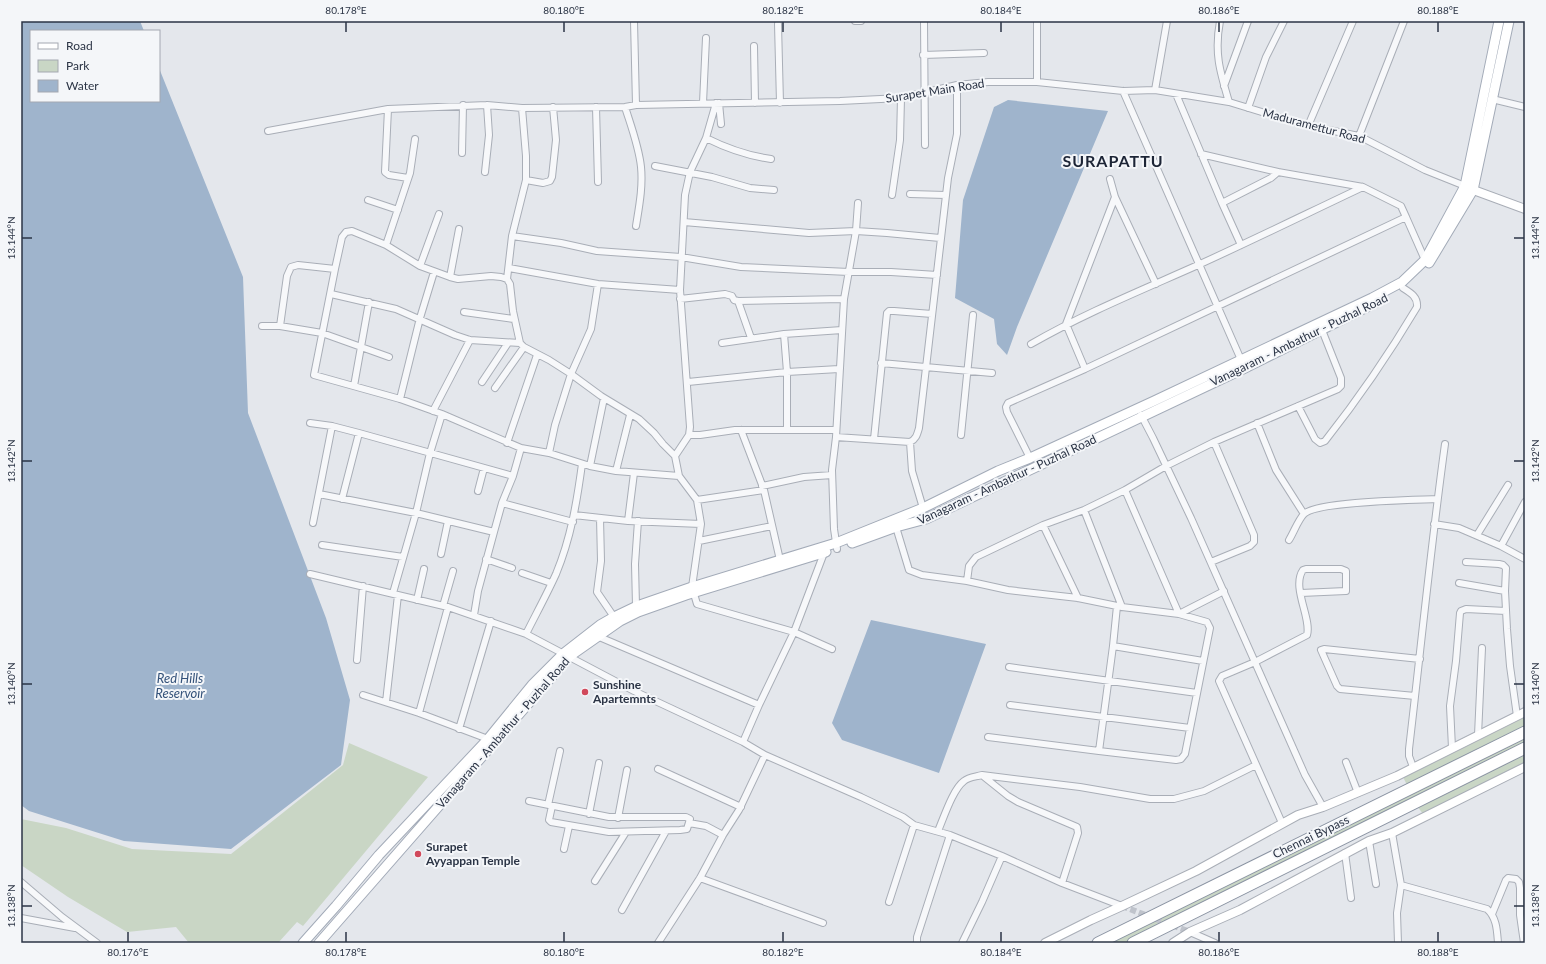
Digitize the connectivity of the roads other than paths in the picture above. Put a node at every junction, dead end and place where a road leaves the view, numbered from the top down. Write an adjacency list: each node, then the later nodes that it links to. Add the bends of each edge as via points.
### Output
1 (634, 21): 35 (street)
2 (855, 21): 3 (street)
3 (861, 21)
4 (924, 21): 18 (street)
5 (1038, 21): 19 (street)
6 (1167, 21): 22 (street)
7 (1220, 21): 21 (street, via 1216,39)
8 (1248, 21): 21 (street)
9 (1284, 21): 41 (street, via 1266,57)
10 (1353, 21): 44 (street)
11 (1404, 21): 46 (street)
12 (1499, 21): 62 (main road)
13 (1509, 21): 27 (main road, Vanagaram - Ambathur - Puzhal Road)
14 (778, 24): 32 (street)
15 (706, 38): 29 (street)
16 (754, 46): 31 (street)
17 (984, 53): 18 (street)
18 (924, 55): 24 (street)
19 (1038, 82): 20 (street, Surapet Main Road); 23 (street, Surapet Main Road)
20 (957, 85): 24 (street, Surapet Main Road); 66 (street, via 957,134)
21 (1224, 86): 28 (street)
22 (1155, 90): 23 (street, Surapet Main Road); 25 (street, Maduramettur Road)
23 (1123, 91): 85 (street)
24 (924, 93): 26 (street, Surapet Main Road); 49 (street)
25 (1176, 94): 28 (street, Maduramettur Road); 51 (street)
26 (901, 98): 32 (street, Surapet Main Road); 64 (street, via 900,140)
27 (1492, 98): 36 (street); 62 (main road, Vanagaram - Ambathur - Puzhal Road)
28 (1229, 102): 41 (street, Maduramettur Road)
29 (703, 103): 30 (street, Surapet Main Road); 35 (street, Surapet Main Road)
30 (718, 103): 31 (street, Surapet Main Road); 43 (street); 47 (street)
31 (755, 103): 32 (street, Surapet Main Road)
32 (780, 103)
33 (463, 105): 34 (street, Surapet Main Road); 42 (street, Surapet Main Road); 50 (street)
34 (487, 105): 40 (street, Surapet Main Road); 54 (street, via 489,135)
35 (636, 105): 39 (street, Surapet Main Road)
36 (1525, 106)
37 (554, 107): 38 (street, Surapet Main Road); 40 (street, Surapet Main Road); 59 (street, via 556,154 552,177 545,183)
38 (596, 107): 39 (street, Surapet Main Road); 60 (street)
39 (625, 107): 76 (street, via 641,168)
40 (522, 108): 59 (street)
41 (1248, 108): 44 (street, Maduramettur Road)
42 (388, 109): 45 (street, Surapet Main Road); 57 (street, via 385,172)
43 (721, 124)
44 (1308, 126): 46 (street, Maduramettur Road)
45 (268, 131)
46 (1359, 136): 62 (street, Maduramettur Road, via 1425,170)
47 (706, 138): 52 (street, via 719,145); 55 (street)
48 (415, 139): 57 (street)
49 (926, 145)
50 (462, 152)
51 (1201, 154): 56 (street); 69 (street)
52 (771, 159)
53 (655, 166): 55 (street)
54 (485, 172)
55 (690, 172): 63 (street, via 750,188); 75 (street, via 685,195)
56 (1278, 172): 61 (street); 69 (street)
57 (408, 178): 72 (street)
58 (1110, 179): 67 (street)
59 (526, 180): 79 (street)
60 (598, 182)
61 (1363, 187): 74 (street, via 1401,206); 82 (street)
62 (1469, 188): 71 (street); 84 (main road, Vanagaram - Ambathur - Puzhal Road)
63 (774, 190)
64 (892, 194)
65 (910, 194): 66 (street)
66 (946, 195): 80 (street)
67 (1114, 197): 95 (street); 109 (street)
68 (368, 200): 72 (street)
69 (1222, 202): 82 (street)
70 (858, 203): 78 (street)
71 (1525, 209)
72 (398, 210): 81 (street)
73 (439, 214): 86 (street)
74 (1406, 217): 84 (street); 103 (street)
75 (684, 222): 78 (street, via 809,233); 83 (street)
76 (636, 226)
77 (460, 229): 92 (street)
78 (856, 231): 80 (street); 90 (street)
79 (512, 236): 83 (street, via 597,251); 87 (street)
80 (940, 238): 91 (street)
81 (386, 245): 86 (street); 88 (street, via 352,231 346,232 342,237)
82 (1241, 245): 85 (street)
83 (682, 257): 90 (street, via 740,268); 97 (street)
84 (1428, 260): 96 (main road, Vanagaram - Ambathur - Puzhal Road); 126 (main road, via 1402,282)
85 (1200, 264): 95 (street); 103 (street)
86 (420, 266): 89 (street)
87 (509, 268): 93 (street); 94 (street)
88 (335, 269): 98 (street); 111 (street, via 298,265 291,267 287,276)
89 (434, 272): 92 (street); 107 (street)
90 (849, 272): 91 (street); 100 (street)
91 (937, 275): 105 (street)
92 (450, 277): 93 (street, via 458,279 491,276)
93 (506, 279): 108 (street, via 510,284)
94 (598, 284): 97 (street); 133 (street, via 591,329)
95 (1156, 284): 109 (street)
96 (1403, 288): 113 (main road, Vanagaram - Ambathur - Puzhal Road); 140 (street, via 1414,295 1417,307 1387,357 1325,441 1317,442)
97 (680, 290): 99 (street)
98 (331, 294): 102 (street); 114 (street)
99 (680, 299): 101 (street, via 729,294); 135 (street)
100 (844, 299): 101 (street); 112 (street)
101 (738, 301): 116 (street)
102 (369, 302): 107 (street); 122 (street)
103 (1218, 306): 126 (street); 129 (street)
104 (464, 312): 108 (street)
105 (932, 314): 125 (street, via 888,312); 127 (street)
106 (974, 315): 130 (street)
107 (420, 318): 117 (street, via 426,323); 139 (street)
108 (514, 319): 121 (street)
109 (1066, 324): 120 (street); 129 (street)
110 (262, 326): 111 (street)
111 (280, 326): 114 (street)
112 (842, 330): 115 (street); 128 (street)
113 (1322, 330): 126 (main road, Vanagaram - Ambathur - Puzhal Road); 140 (street, via 1341,378 1341,386)
114 (322, 333): 122 (street); 136 (street, via 314,375)
115 (784, 334): 116 (street); 131 (street)
116 (751, 338): 119 (street)
117 (470, 340): 118 (street); 142 (street)
118 (508, 343): 121 (street); 134 (street)
119 (722, 343)
120 (1031, 344)
121 (522, 345): 123 (street); 137 (street)
122 (360, 347): 124 (street); 136 (street)
123 (537, 355): 133 (street); 159 (street)
124 (388, 357)
125 (881, 363): 127 (street); 156 (street)
126 (1243, 364): 141 (main road); 145 (main road, Vanagaram - Ambathur - Puzhal Road)
127 (926, 367): 130 (street); 157 (street, via 919,428 914,440)
128 (839, 369): 131 (street); 151 (street)
129 (1085, 369): 165 (street, via 1006,407)
130 (967, 371): 132 (street); 154 (street)
131 (787, 372): 135 (street); 149 (street)
132 (992, 373)
133 (571, 374): 138 (street); 163 (street)
134 (482, 382)
135 (688, 382): 153 (street)
136 (354, 386): 139 (street)
137 (494, 388)
138 (604, 398): 144 (street); 167 (street)
139 (400, 399): 142 (street)
140 (1298, 406): 147 (street)
141 (1138, 408): 145 (street); 165 (main road)
142 (433, 412): 143 (street)
143 (442, 414): 159 (street); 162 (street)
144 (630, 415): 164 (street, via 639,419); 170 (street)
145 (1142, 417): 168 (street); 199 (main road, Vanagaram - Ambathur - Puzhal Road, via 926,519)
146 (310, 423): 148 (street)
147 (1257, 423): 158 (street); 188 (street, via 1276,470)
148 (332, 426): 152 (street); 179 (street)
149 (787, 429): 150 (street); 151 (street)
150 (741, 430): 153 (street); 176 (street)
151 (836, 430): 155 (street)
152 (359, 433): 162 (street); 180 (street)
153 (689, 435): 164 (street)
154 (962, 435)
155 (836, 437): 156 (street); 172 (street)
156 (874, 439): 157 (street)
157 (910, 442): 185 (street, via 912,471)
158 (1214, 442): 168 (street); 213 (street, via 1254,535 1254,542)
159 (508, 444): 161 (street)
160 (1445, 444): 181 (street)
161 (521, 448): 163 (street); 173 (street)
162 (430, 453): 169 (street); 187 (street)
163 (549, 453): 166 (street)
164 (675, 456): 174 (street)
165 (1030, 458): 185 (main road)
166 (582, 464): 167 (street); 190 (street)
167 (590, 466): 170 (street)
168 (1166, 466): 177 (street); 213 (street)
169 (484, 468): 173 (street); 178 (street)
170 (616, 471): 171 (street)
171 (634, 473): 174 (street); 191 (street)
172 (832, 475): 176 (street, via 804,477); 205 (street, via 833,522)
173 (513, 476): 184 (street)
174 (679, 476): 182 (street)
175 (1508, 485): 201 (street)
176 (763, 488): 182 (street); 198 (street)
177 (1125, 490): 186 (street); 235 (street)
178 (478, 491)
179 (319, 494): 180 (street); 194 (street)
180 (342, 499): 187 (street)
181 (1437, 499): 188 (street, via 1324,506 1311,509); 196 (street)
182 (697, 500): 195 (street)
183 (1525, 502): 206 (street)
184 (502, 503): 190 (street); 200 (street)
185 (923, 508): 205 (main road)
186 (1084, 510): 197 (street); 232 (street)
187 (416, 513): 192 (street); 210 (street)
188 (1304, 514): 202 (street)
189 (600, 518): 190 (street); 191 (street); 237 (street, via 602,560 597,592)
190 (574, 519): 221 (street)
191 (628, 520): 193 (street)
192 (448, 521): 200 (street); 208 (street)
193 (638, 521): 195 (street); 233 (street, via 635,564)
194 (313, 523)
195 (701, 524): 203 (street)
196 (1434, 524): 201 (street, via 1454,527); 246 (street)
197 (1043, 525): 220 (street, via 976,557 969,566); 229 (street)
198 (772, 526): 203 (street); 212 (street)
199 (896, 527): 205 (main road, Vanagaram - Ambathur - Puzhal Road); 220 (street, via 909,570 922,575)
200 (494, 532): 211 (street)
201 (1477, 535): 206 (street)
202 (1289, 540)
203 (699, 541): 224 (street)
204 (322, 545): 210 (street)
205 (837, 546): 207 (main road, Vanagaram - Ambathur - Puzhal Road); 212 (main road)
206 (1501, 546): 209 (street)
207 (824, 553): 224 (main road, Vanagaram - Ambathur - Puzhal Road); 239 (street)
208 (441, 554)
209 (1524, 556)
210 (403, 557): 228 (street)
211 (486, 559): 215 (street); 236 (street)
212 (780, 560): 224 (main road)
213 (1211, 562): 225 (street)
214 (1466, 562): 226 (street, via 1505,566)
215 (512, 568)
216 (424, 569): 230 (street)
217 (453, 570): 231 (street)
218 (522, 573): 221 (street)
219 (310, 574): 223 (street)
220 (967, 581): 229 (street, via 1008,590)
221 (551, 583): 240 (street)
222 (1459, 583): 226 (street)
223 (363, 586): 228 (street); 247 (street)
224 (693, 590): 233 (main road, Vanagaram - Ambathur - Puzhal Road); 239 (street, via 697,604)
225 (1224, 591): 235 (street); 249 (street)
226 (1505, 591): 234 (street)
227 (1301, 593): 227 (street, via 1300,579 1303,570 1346,571 1345,592); 249 (street, via 1307,635)
228 (395, 594): 230 (street); 255 (street)
229 (1078, 598): 232 (street)
230 (417, 600): 231 (street)
231 (445, 606): 236 (street); 260 (street)
232 (1119, 606): 235 (street); 242 (street)
233 (637, 609): 237 (main road); 241 (main road, Vanagaram - Ambathur - Puzhal Road)
234 (1506, 611): 262 (street); 270 (street, via 1466,609 1460,613 1450,706)
235 (1180, 614): 248 (street, via 1209,625)
236 (474, 615): 238 (street)
237 (614, 617): 245 (main road, via 600,625)
238 (491, 621): 240 (street); 264 (street)
239 (794, 632): 244 (street); 257 (street)
240 (526, 634): 245 (street)
241 (597, 636): 245 (main road, Vanagaram - Ambathur - Puzhal Road); 257 (street)
242 (1113, 646): 248 (street); 251 (street)
243 (1482, 648): 266 (street)
244 (832, 649)
245 (567, 655): 256 (main road, Vanagaram - Ambathur - Puzhal Road); 269 (street, via 634,691)
246 (1420, 658): 254 (street); 254 (street, via 1321,650 1340,689)
247 (357, 660)
248 (1203, 661): 252 (street)
249 (1255, 662): 277 (street, via 1222,676 1219,681); 287 (street, via 1305,775)
250 (1009, 667): 251 (street)
251 (1108, 681): 252 (street); 261 (street)
252 (1197, 693): 263 (street)
253 (363, 695): 255 (street)
254 (1416, 696): 278 (street, via 1409,749)
255 (386, 702): 260 (street)
256 (521, 705): 268 (main road); 300 (main road, Vanagaram - Ambathur - Puzhal Road)
257 (759, 705): 269 (street)
258 (1010, 705): 261 (street)
259 (1525, 712): 262 (street)
260 (419, 713): 264 (street)
261 (1103, 716): 263 (street); 273 (street)
262 (1517, 716): 266 (street)
263 (1190, 728): 273 (street, via 1185,754 1181,759)
264 (459, 729): 268 (street)
265 (1525, 732): 330 (highway, Chennai Bypass)
266 (1478, 735): 270 (street)
267 (988, 737): 273 (street)
268 (488, 739): 294 (main road)
269 (743, 742): 274 (street)
270 (1452, 748): 278 (street)
271 (1525, 748): 331 (highway, Chennai Bypass)
272 (560, 751): 285 (street)
273 (1099, 751)
274 (765, 755): 286 (street); 292 (street, via 861,797)
275 (1346, 762): 283 (street)
276 (599, 763): 288 (street)
277 (1256, 765): 282 (street, via 1204,791 1167,800); 291 (street)
278 (1413, 767): 283 (street)
279 (1525, 767): 298 (street)
280 (658, 769): 286 (street)
281 (627, 770): 289 (street)
282 (982, 776): 296 (street, via 971,777 958,787); 309 (street, via 1018,802 1077,827 1078,833)
283 (1358, 792): 287 (street)
284 (529, 801): 285 (street)
285 (550, 806): 288 (street); 293 (street, via 549,820)
286 (741, 807): 301 (street)
287 (1323, 807): 291 (street)
288 (589, 814): 289 (street)
289 (618, 818): 290 (street, via 686,817 690,819)
290 (689, 823): 295 (street, via 688,829); 301 (street, via 706,826)
291 (1282, 823): 315 (street, via 1196,871)
292 (914, 825): 296 (street); 314 (street)
293 (570, 826): 297 (street); 303 (street)
294 (405, 828): 300 (main road); 324 (main road)
295 (666, 831): 297 (street); 316 (street)
296 (938, 831): 299 (street)
297 (626, 832): 307 (street)
298 (1392, 833): 302 (street); 311 (street)
299 (950, 834): 305 (street); 327 (street, via 917,936)
300 (413, 835): 325 (main road, Vanagaram - Ambathur - Puzhal Road)
301 (723, 835): 306 (street)
302 (1369, 841): 304 (street); 310 (street)
303 (564, 849)
304 (1345, 854): 313 (street); 322 (street, via 1240,910)
305 (1002, 856): 309 (street); 328 (street)
306 (700, 878): 320 (street); 326 (street)
307 (595, 880)
308 (21, 882): 321 (street)
309 (1062, 883): 315 (street)
310 (1376, 884)
311 (1401, 885): 317 (street, via 1487,910); 334 (street, via 1397,913)
312 (1523, 889): 317 (street, via 1516,879 1508,878); 318 (street)
313 (1351, 898)
314 (889, 902)
315 (1122, 906): 329 (street)
316 (622, 910)
317 (1492, 914): 335 (street)
318 (1522, 916): 336 (street)
319 (21, 918): 321 (street)
320 (823, 923)
321 (77, 928): 323 (street)
322 (1190, 932): 332 (street); 333 (street)
323 (97, 943)
324 (303, 943)
325 (319, 943)
326 (658, 943)
327 (917, 943)
328 (962, 943)
329 (1045, 943)
330 (1098, 943)
331 (1133, 943)
332 (1173, 943)
333 (1215, 943)
334 (1398, 943)
335 (1498, 943)
336 (1524, 943)

